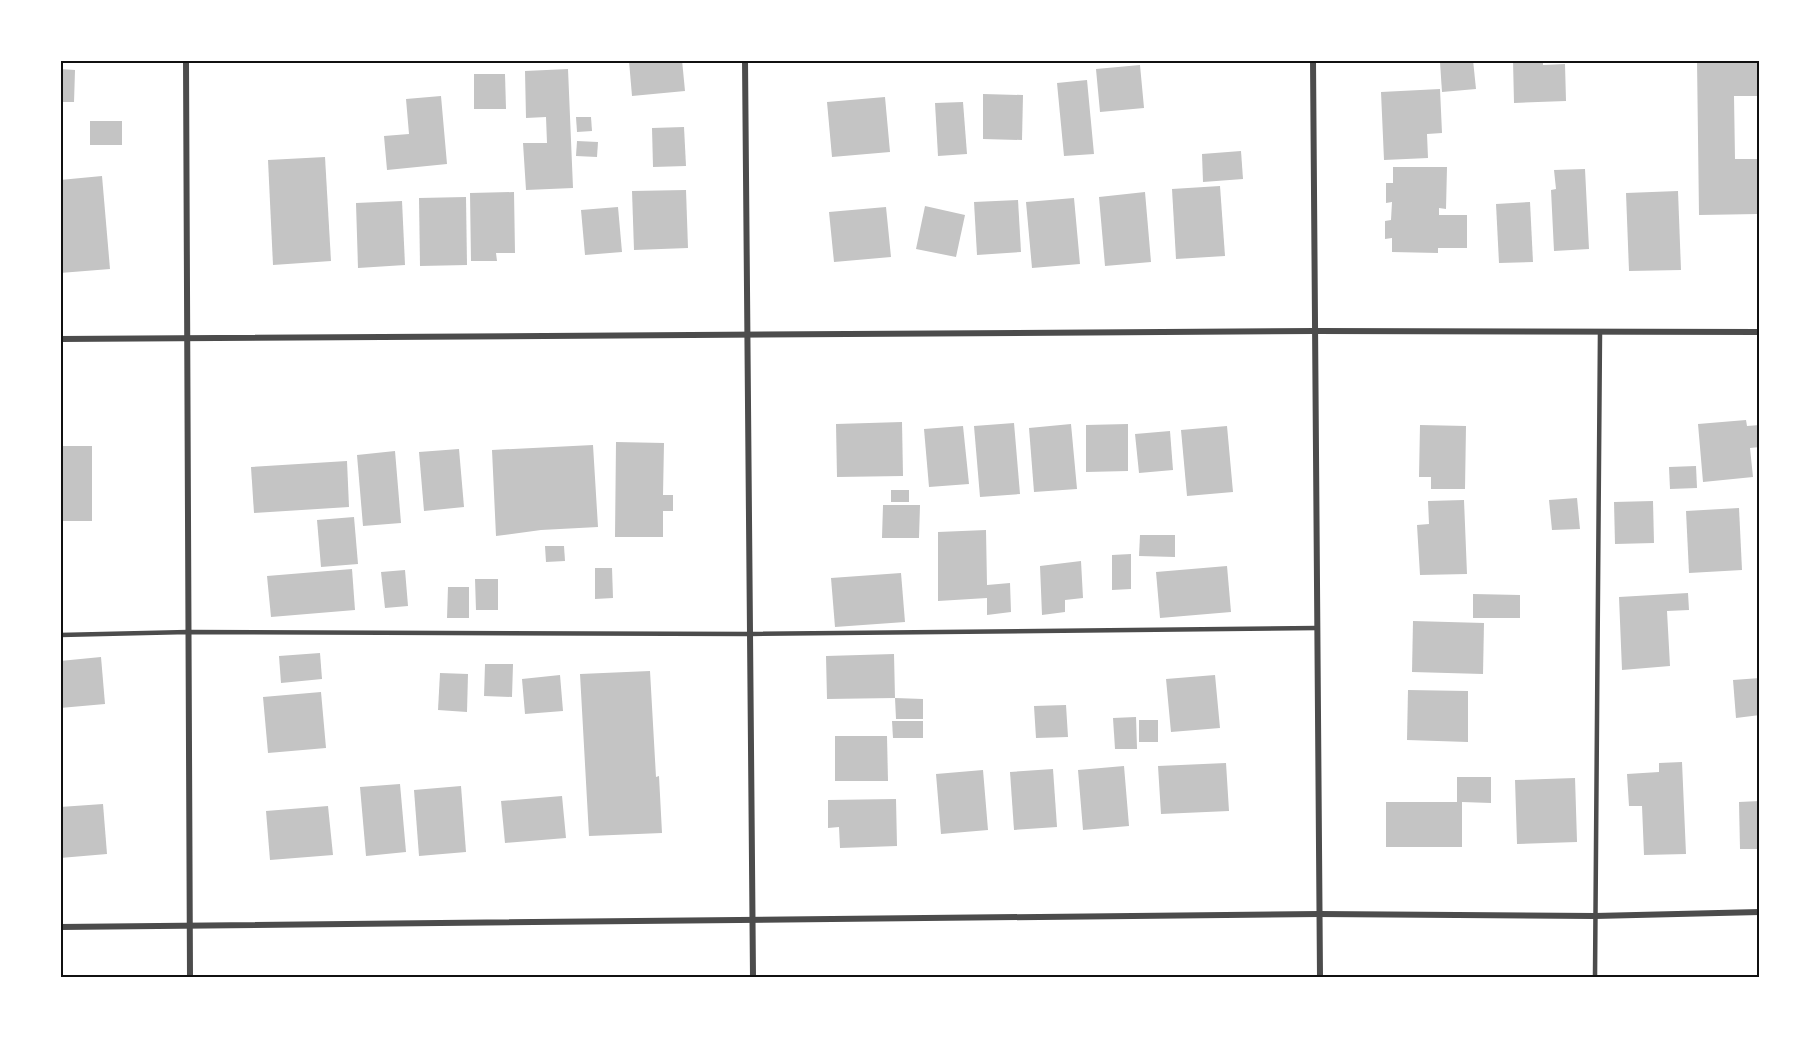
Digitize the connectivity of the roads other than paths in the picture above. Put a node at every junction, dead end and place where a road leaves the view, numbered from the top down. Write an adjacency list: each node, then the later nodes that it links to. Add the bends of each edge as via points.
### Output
1 (186, 60): 8 (street)
2 (746, 60): 7 (street)
3 (1313, 60): 4 (street)
4 (1315, 331): 5 (street); 7 (street); 10 (street)
5 (1600, 332): 6 (street); 16 (lane)
6 (1760, 332)
7 (748, 334): 8 (street); 12 (street)
8 (187, 338): 9 (street); 11 (street)
9 (60, 339)
10 (1317, 628): 12 (lane); 15 (street)
11 (188, 632): 12 (lane); 13 (lane); 18 (street)
12 (750, 633): 17 (street)
13 (60, 635)
14 (1760, 912): 16 (street)
15 (1319, 914): 16 (street); 17 (street); 22 (street)
16 (1595, 916): 23 (lane)
17 (752, 920): 18 (street); 21 (street)
18 (190, 926): 19 (street); 20 (street)
19 (60, 927)
20 (190, 977)
21 (753, 977)
22 (1320, 977)
23 (1595, 977)

